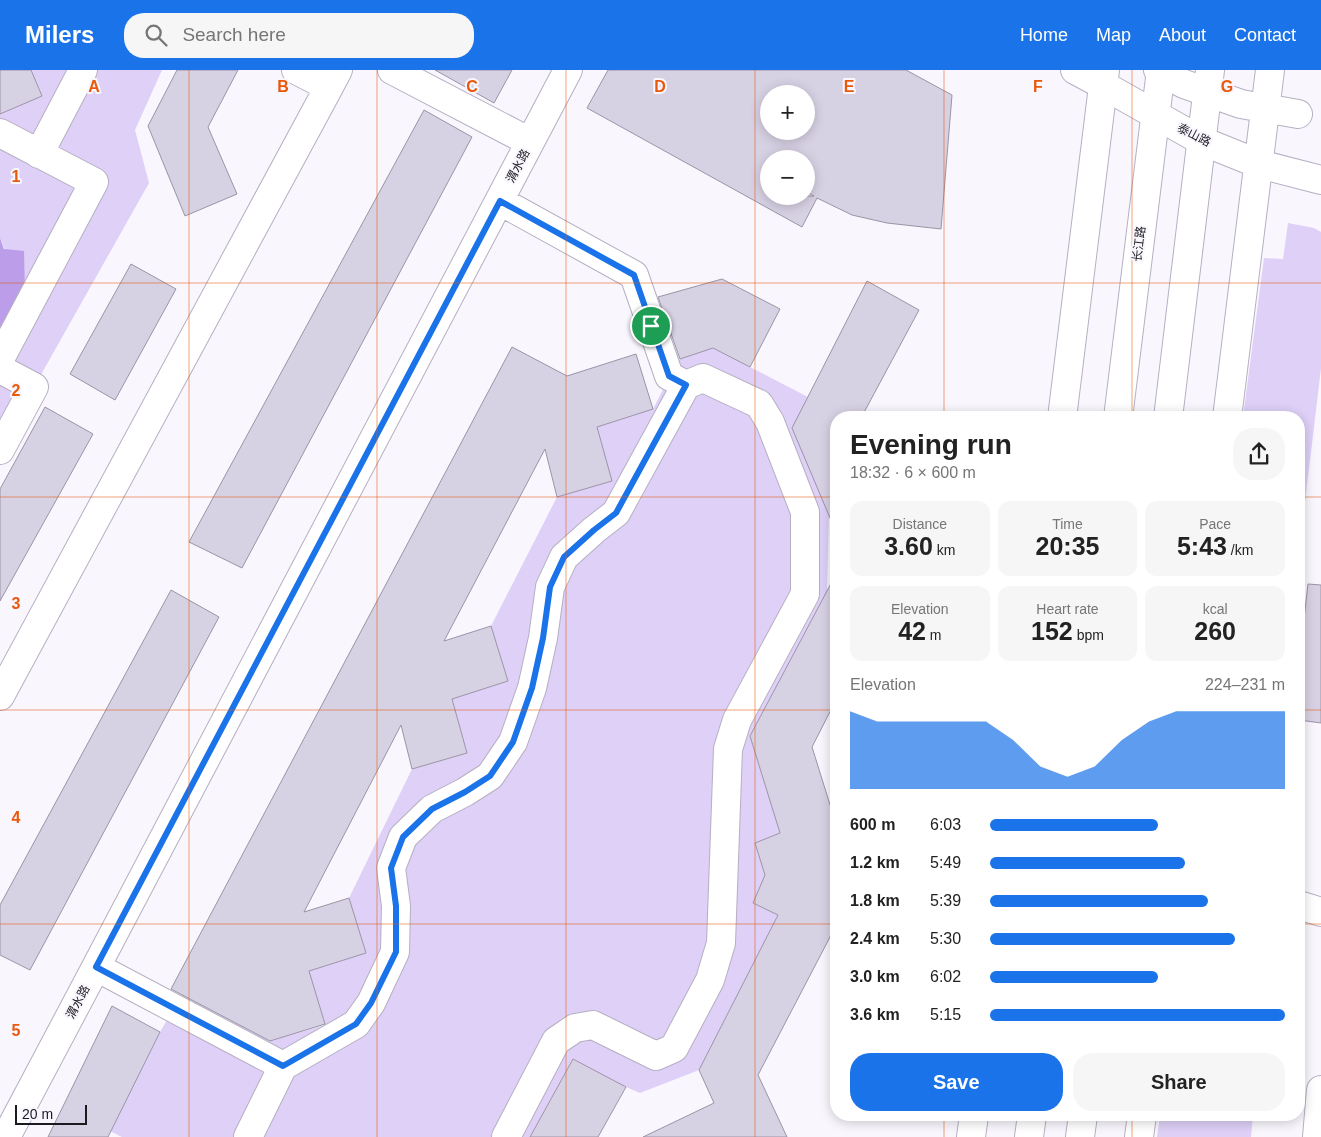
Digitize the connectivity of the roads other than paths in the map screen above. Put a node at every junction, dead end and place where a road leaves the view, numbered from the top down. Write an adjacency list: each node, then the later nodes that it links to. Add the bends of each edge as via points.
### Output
1 (84, 70): 17 (street)
2 (296, 70): 9 (street)
3 (392, 70): 16 (street)
4 (568, 70): 16 (street, 渭水路)
5 (1075, 70): 8 (street, 泰山路)
6 (1160, 70): 10 (street, via 1184,84); 13 (street, 长江路)
7 (1270, 70): 11 (street)
8 (1104, 77): 13 (street, 泰山路); 24 (street)
9 (333, 79): 29 (street)
10 (1209, 81): 11 (street, via 1241,104); 15 (street)
11 (1265, 109): 12 (street); 18 (street)
12 (1298, 114)
13 (1155, 115): 15 (street, 泰山路); 25 (street, 长江路)
14 (0, 133): 17 (street)
15 (1202, 141): 18 (street, 泰山路); 26 (street)
16 (530, 142): 20 (street, 渭水路)
17 (39, 154): 21 (street, via 94,182)
18 (1259, 164): 19 (street, 泰山路); 27 (street)
19 (1321, 180)
20 (500, 201): 23 (street, via 634,275 669,376); 32 (street, 渭水路)
21 (0, 359)
22 (0, 369): 28 (street, via 34,387)
23 (686, 385): 33 (street, via 616,513 564,557 550,587 532,688 513,742 490,776 432,809 403,837 391,868 396,906 396,952 371,1003 356,1024); 41 (street, via 703,378 759,404 770,422 805,512 805,594 737,720 728,749 721,943 710,980 674,1048 656,1056 593,1025 575,1028 556,1041)
24 (1063, 411)
25 (1119, 411)
26 (1169, 411)
27 (1228, 411)
28 (0, 450)
29 (0, 696)
30 (1305, 907): 31 (street)
31 (1321, 912)
32 (96, 967): 33 (street); 39 (street, 渭水路)
33 (283, 1066): 40 (street)
34 (1321, 1090): 46 (street)
35 (973, 1121): 42 (street)
36 (1031, 1121): 43 (street)
37 (1082, 1121): 44 (street)
38 (1141, 1121): 45 (street)
39 (6, 1137)
40 (248, 1137)
41 (506, 1137)
42 (971, 1137)
43 (1029, 1137)
44 (1080, 1137)
45 (1140, 1137)
46 (1316, 1137)

